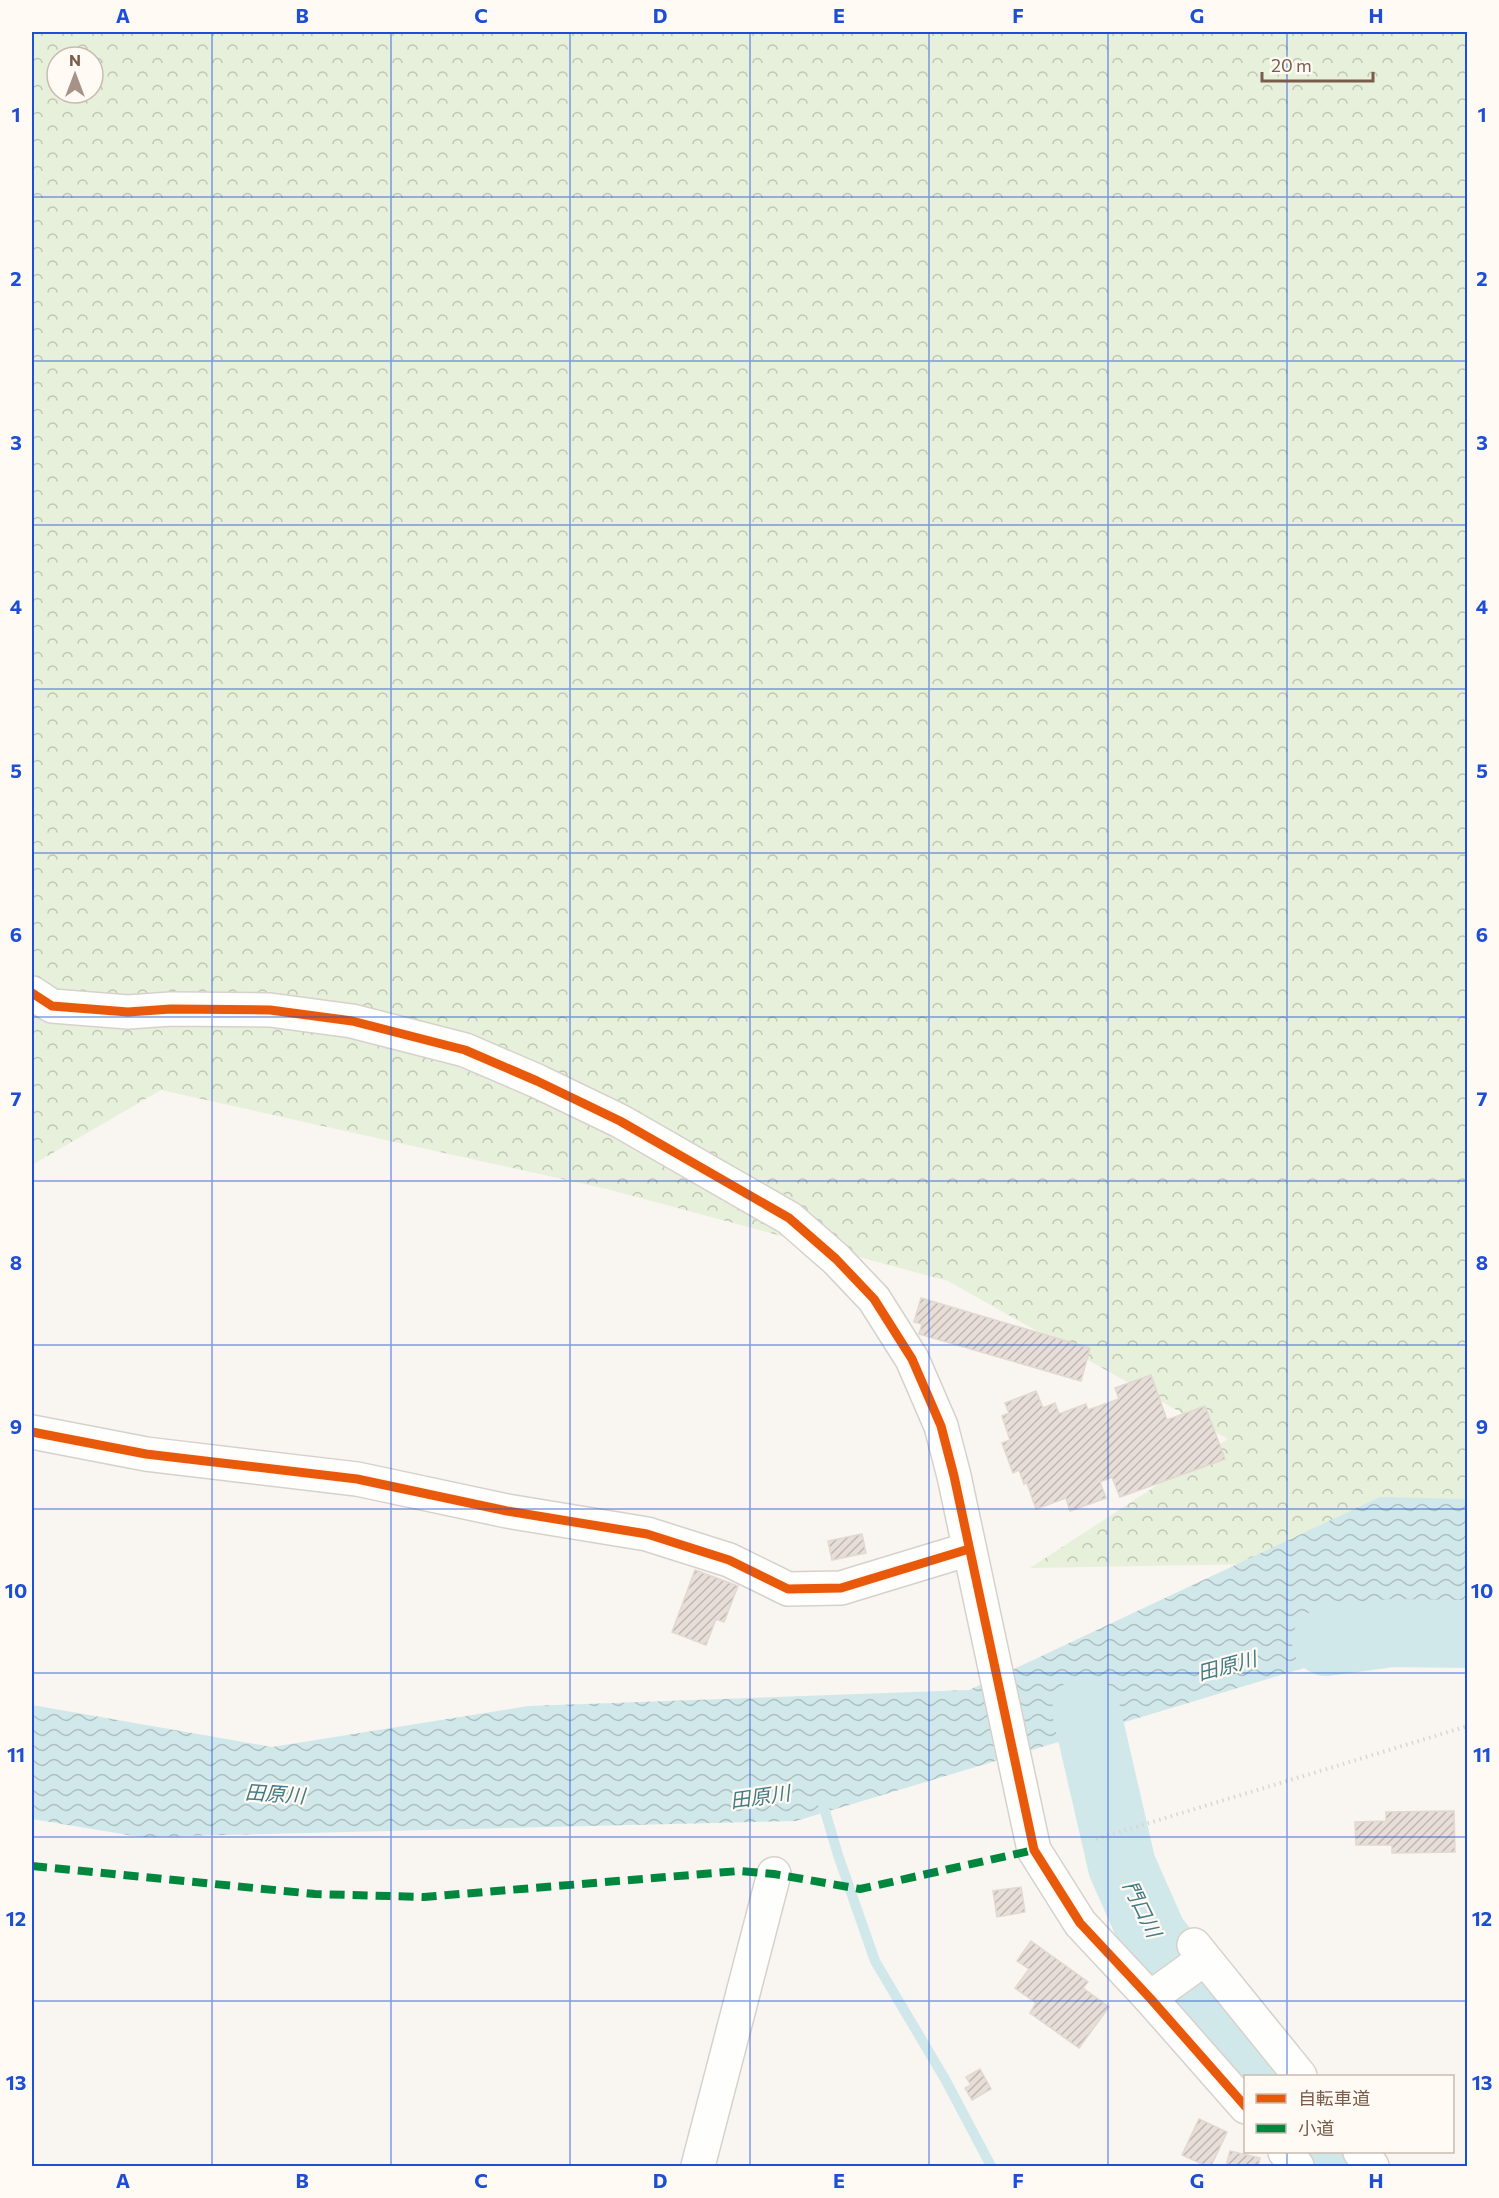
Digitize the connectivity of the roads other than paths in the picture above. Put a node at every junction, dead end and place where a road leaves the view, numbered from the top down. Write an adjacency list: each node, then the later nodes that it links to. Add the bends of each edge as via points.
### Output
1 (32, 993): 3 (street, via 52,1005 128,1012 270,1010 352,1021 465,1050 620,1120 789,1218 874,1299 912,1359 940,1426)
2 (32, 1432): 3 (street, via 146,1454 357,1479 507,1511 647,1534 729,1560 788,1589 841,1588)
3 (970, 1556): 5 (street, via 1034,1850 1080,1923)
4 (774, 1874): 10 (street)
5 (1150, 1998): 6 (street, via 1194,1961); 7 (street)
6 (1299, 2075)
7 (1244, 2106)
8 (1287, 2153): 11 (street)
9 (1362, 2153): 12 (street)
10 (698, 2166)
11 (1297, 2166)
12 (1372, 2166)

